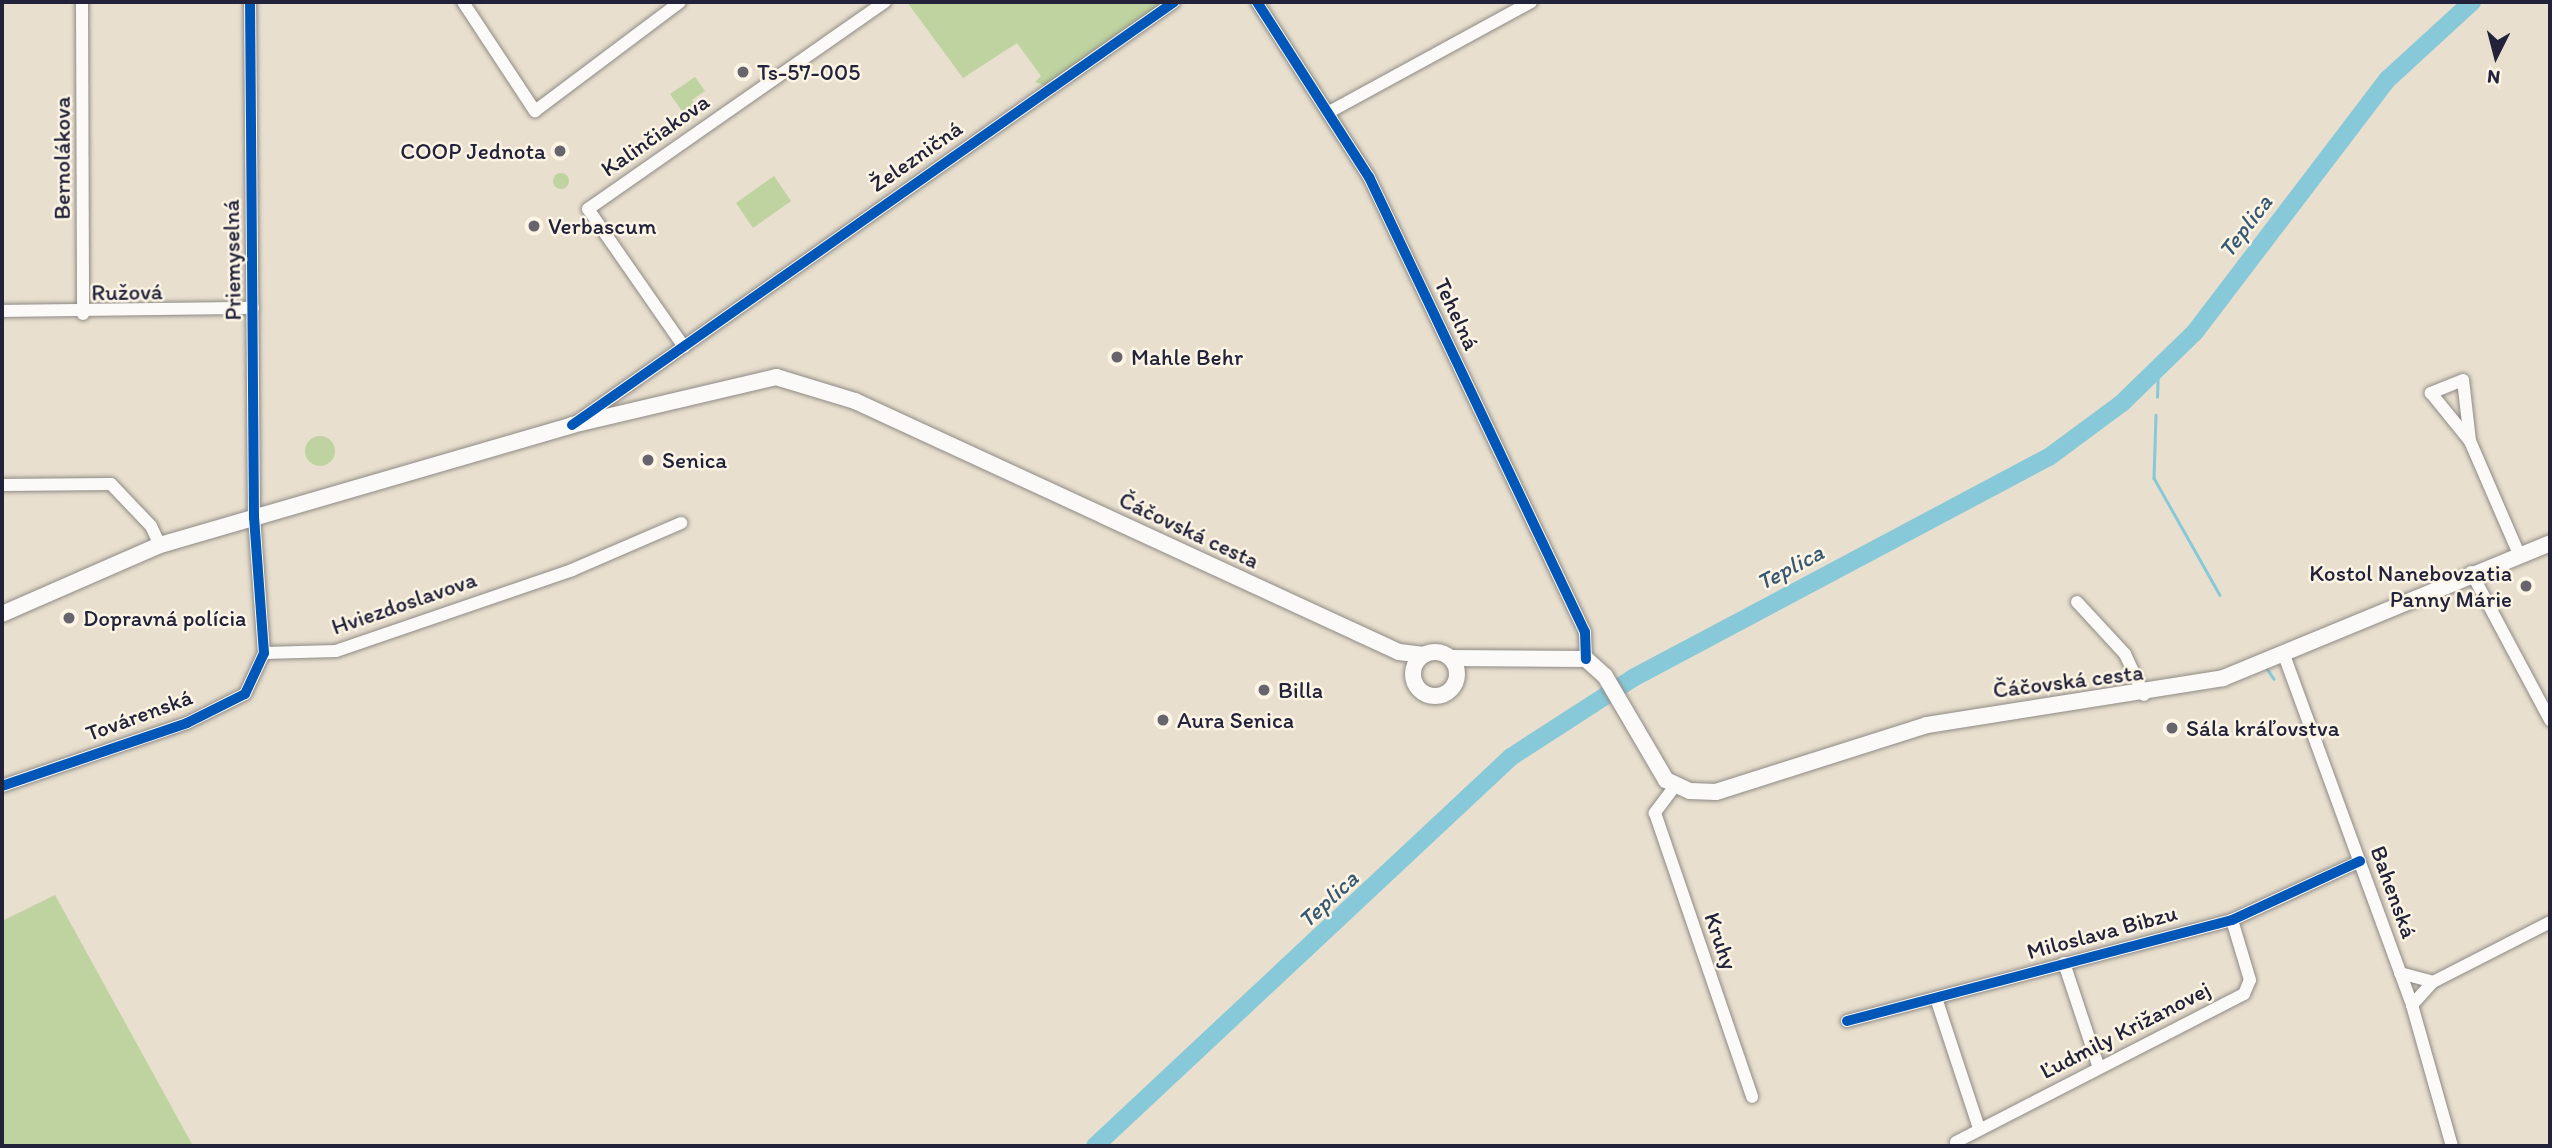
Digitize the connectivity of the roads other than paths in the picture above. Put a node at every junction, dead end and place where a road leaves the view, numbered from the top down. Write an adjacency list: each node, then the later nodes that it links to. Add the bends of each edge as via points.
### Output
1 (82, 2): 12 (street, Bernolákova)
2 (250, 2): 10 (street, Priemyselná)
3 (463, 2): 4 (street, via 535,111)
4 (680, 2)
5 (885, 2): 13 (street, Kalinčiakova, via 588,209)
6 (1174, 2): 13 (street, Železničná)
7 (1257, 2): 9 (street, Tehelná)
8 (1531, 2): 9 (street)
9 (1331, 111): 32 (street, Tehelná, via 1585,632)
10 (253, 308): 12 (street, Ružová); 19 (street, Priemyselná)
11 (2, 312): 12 (street, Ružová)
12 (83, 314)
13 (684, 347): 14 (street)
14 (623, 388): 15 (street); 16 (street)
15 (632, 410): 16 (main road); 27 (main road, Čáčovská cesta, via 749,380 791,378 961,450)
16 (572, 425): 19 (main road)
17 (2470, 441): 17 (street, via 2454,421 2431,393 2463,380); 23 (street)
18 (2, 485): 22 (street, via 110,484 151,526)
19 (254, 518): 22 (main road); 28 (street)
20 (681, 523): 28 (street, Hviezdoslavova, via 572,570 336,651)
21 (2550, 543): 23 (main road, Čáčovská cesta)
22 (160, 545): 26 (main road)
23 (2519, 554): 24 (main road, Čáčovská cesta)
24 (2471, 572): 30 (main road, Čáčovská cesta); 37 (street)
25 (2077, 602): 36 (street, via 2125,654)
26 (2, 614)
27 (1399, 652): 29 (main road); 34 (main road)
28 (264, 653): 38 (street, Továrenská, via 245,694 187,723)
29 (1424, 654): 31 (main road); 34 (main road)
30 (2279, 657): 36 (main road, Čáčovská cesta); 40 (street, Bahenská)
31 (1451, 658): 33 (main road); 35 (main road)
32 (1586, 659): 33 (main road, via 1553,654); 39 (main road, via 1605,676 1650,761)
33 (1480, 660): 35 (main road)
34 (1413, 669): 35 (main road, via 1417,686 1432,695 1449,690)
35 (1457, 673)
36 (2144, 695): 39 (main road, Čáčovská cesta, via 1916,727 1716,792)
37 (2550, 720)
38 (2, 786)
39 (1675, 786): 50 (street, Kruhy, via 1655,813)
40 (2360, 861): 41 (street, Miloslava Bibzu); 44 (street, Bahenská)
41 (2232, 920): 43 (street, Miloslava Bibzu); 49 (street, Ľudmily Križanovej, via 2250,980 2244,995)
42 (2550, 922): 45 (street)
43 (2064, 963): 46 (street, Miloslava Bibzu); 49 (street)
44 (2400, 973): 45 (street); 47 (street, Bahenská)
45 (2433, 982): 47 (street)
46 (1936, 998): 48 (street, Miloslava Bibzu); 51 (street)
47 (2412, 1005): 53 (street, Bahenská)
48 (1847, 1021)
49 (2098, 1065): 51 (street, Ľudmily Križanovej)
50 (1752, 1097)
51 (1979, 1128): 52 (street, Ľudmily Križanovej)
52 (1956, 1142)
53 (2452, 1146)

